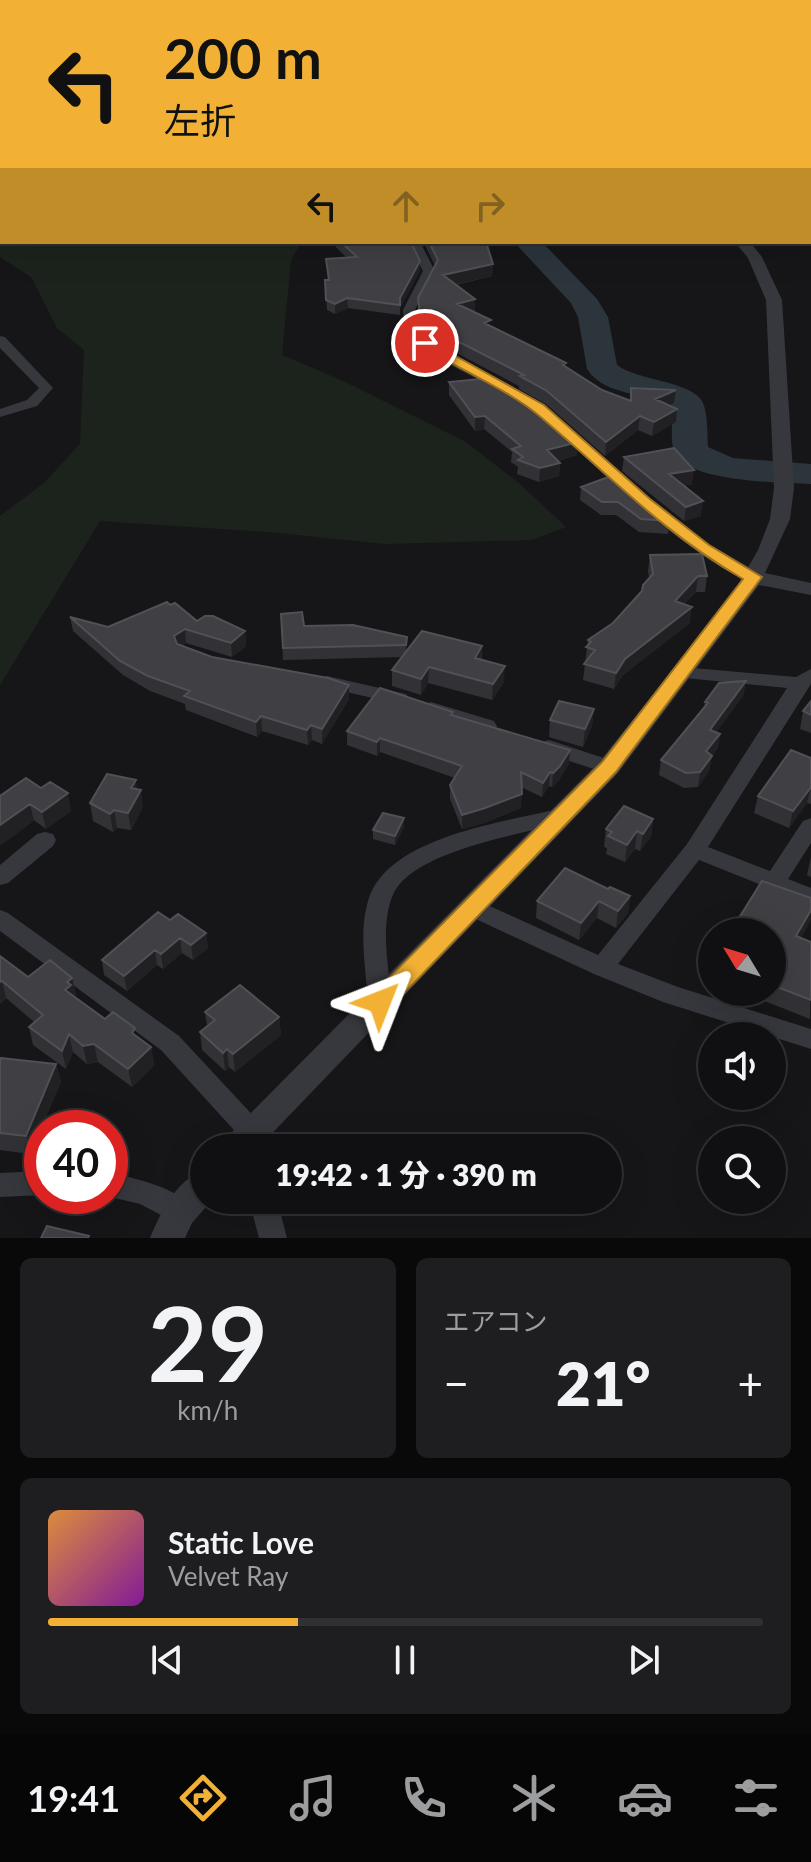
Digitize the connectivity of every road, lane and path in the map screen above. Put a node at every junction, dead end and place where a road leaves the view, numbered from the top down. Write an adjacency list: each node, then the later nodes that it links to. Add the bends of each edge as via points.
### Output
1 (415, 244): 4 (street, via 429,271 409,310 410,331)
2 (744, 244): 7 (street, via 774,300 784,488 780,519)
3 (0, 340): 5 (street, via 46,388 40,400)
4 (527, 401)
5 (0, 413)
6 (548, 416): 7 (street, via 676,528)
7 (753, 577): 8 (street); 9 (street)
8 (811, 589)
9 (682, 673): 11 (street); 12 (street)
10 (307, 679): 12 (street, via 381,692)
11 (806, 679): 16 (street)
12 (609, 767): 13 (street)
13 (562, 816): 20 (street); 23 (street, via 434,849 399,870 381,894 376,939)
14 (811, 826): 18 (street)
15 (45, 840): 17 (street)
16 (695, 850): 18 (street); 22 (street)
17 (0, 877)
18 (774, 883): 19 (street)
19 (811, 897)
20 (473, 908): 22 (street); 23 (street)
21 (0, 919): 25 (street, via 170,1043)
22 (602, 967): 24 (street)
23 (380, 1002): 26 (street)
24 (811, 1039)
25 (236, 1134)
26 (252, 1134)
27 (24, 1184): 28 (street)
28 (0, 1185)
29 (128, 1189): 32 (street, via 145,1193)
30 (190, 1203): 32 (street)
31 (267, 1214): 33 (street)
32 (173, 1225)
33 (273, 1238)

